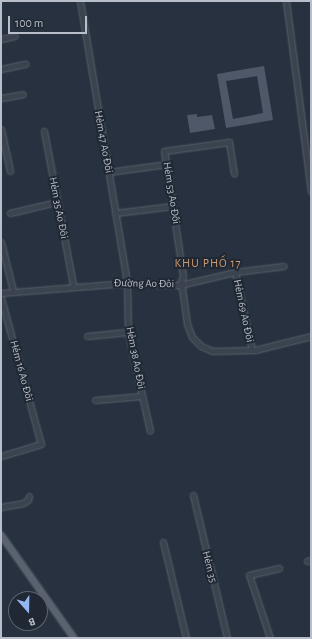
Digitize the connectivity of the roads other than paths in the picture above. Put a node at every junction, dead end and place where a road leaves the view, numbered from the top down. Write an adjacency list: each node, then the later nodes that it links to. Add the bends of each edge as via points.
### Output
1 (80, 1): 13 (street, Hẻm 47 Ao Đôi)
2 (286, 1): 15 (street)
3 (15, 36): 4 (street)
4 (1, 39)
5 (25, 64): 6 (street)
6 (1, 69)
7 (23, 94): 8 (street)
8 (1, 98)
9 (1, 129): 12 (street)
10 (44, 131): 16 (street, Hẻm 35 Ao Đôi)
11 (166, 164): 13 (street); 14 (street, Hẻm 53 Ao Đôi, via 164,151 229,142); 17 (street, Hẻm 53 Ao Đôi)
12 (10, 171)
13 (108, 172): 19 (street, Hẻm 47 Ao Đôi)
14 (234, 174)
15 (311, 191)
16 (56, 202): 18 (street); 24 (street, Hẻm 35 Ao Đôi)
17 (173, 206): 19 (street); 25 (street, Hẻm 53 Ao Đôi, via 183,276)
18 (10, 213)
19 (115, 213): 23 (street, Hẻm 47 Ao Đôi)
20 (1, 242): 26 (street)
21 (284, 266): 22 (street)
22 (235, 272): 25 (street); 32 (street, Hẻm 69 Ao Đôi)
23 (127, 283): 24 (street, Đường Ao Đôi); 25 (street, Đường Ao Đôi); 29 (street, Hẻm 38 Ao Đôi)
24 (73, 285): 26 (street, Đường Ao Đôi)
25 (180, 285): 32 (street, Đường Ao Đôi, via 187,324 192,337 201,346 212,351)
26 (13, 291): 27 (street, Đường Ao Đôi)
27 (1, 293)
28 (1, 298): 36 (street, Hẻm 16 Ao Đôi, via 41,444)
29 (128, 332): 30 (street); 33 (street, Hẻm 38 Ao Đôi)
30 (87, 336)
31 (311, 336): 32 (street, Đường Ao Đôi)
32 (252, 350)
33 (142, 396): 34 (street); 35 (street, Hẻm 38 Ao Đôi)
34 (95, 400)
35 (150, 431)
36 (1, 456)
37 (193, 495): 45 (street, Hẻm 35)
38 (29, 496): 39 (street, via 23,503)
39 (1, 507)
40 (1, 535): 43 (main road)
41 (163, 542): 44 (street)
42 (279, 568): 46 (street, via 249,575)
43 (74, 638)
44 (186, 638)
45 (227, 638)
46 (270, 638)

